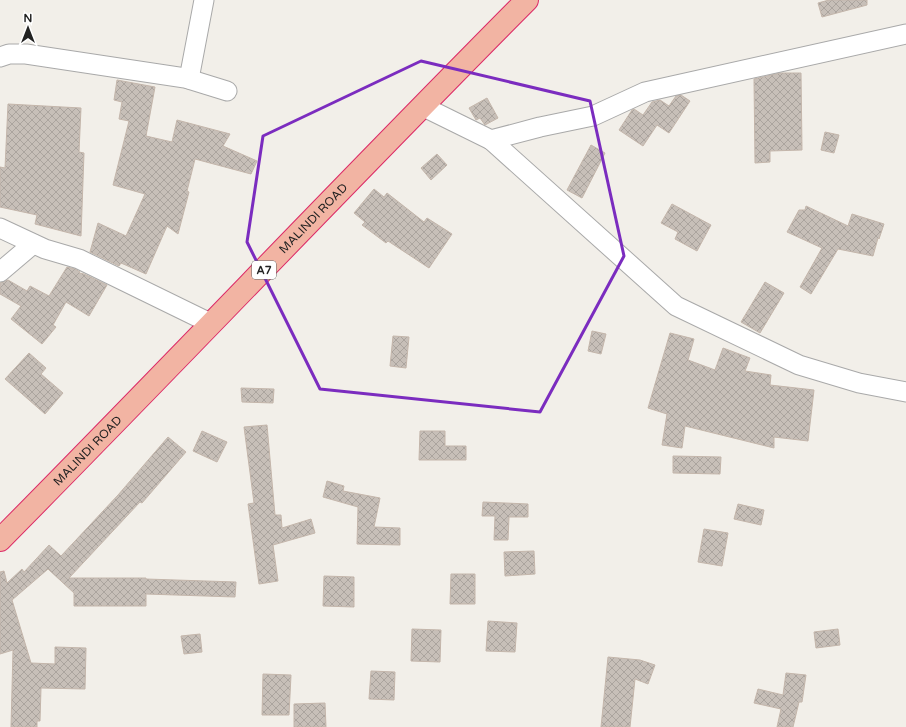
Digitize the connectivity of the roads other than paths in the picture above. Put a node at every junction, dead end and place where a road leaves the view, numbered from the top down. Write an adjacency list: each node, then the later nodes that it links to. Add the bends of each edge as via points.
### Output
1 (204, 0): 5 (street)
2 (528, 0): 7 (highway, MALINDI ROAD / A7)
3 (906, 34): 8 (street, via 645,92 593,116)
4 (0, 57): 5 (street, via 26,54)
5 (189, 79): 6 (street)
6 (227, 91)
7 (422, 106): 8 (street); 12 (highway, MALINDI ROAD / A7)
8 (491, 140): 13 (street, via 676,306 800,366 859,383)
9 (0, 228): 10 (street)
10 (32, 244): 11 (street); 12 (street, via 79,259)
11 (0, 272)
12 (212, 324): 14 (highway, MALINDI ROAD / A7)
13 (906, 392)
14 (0, 540)

